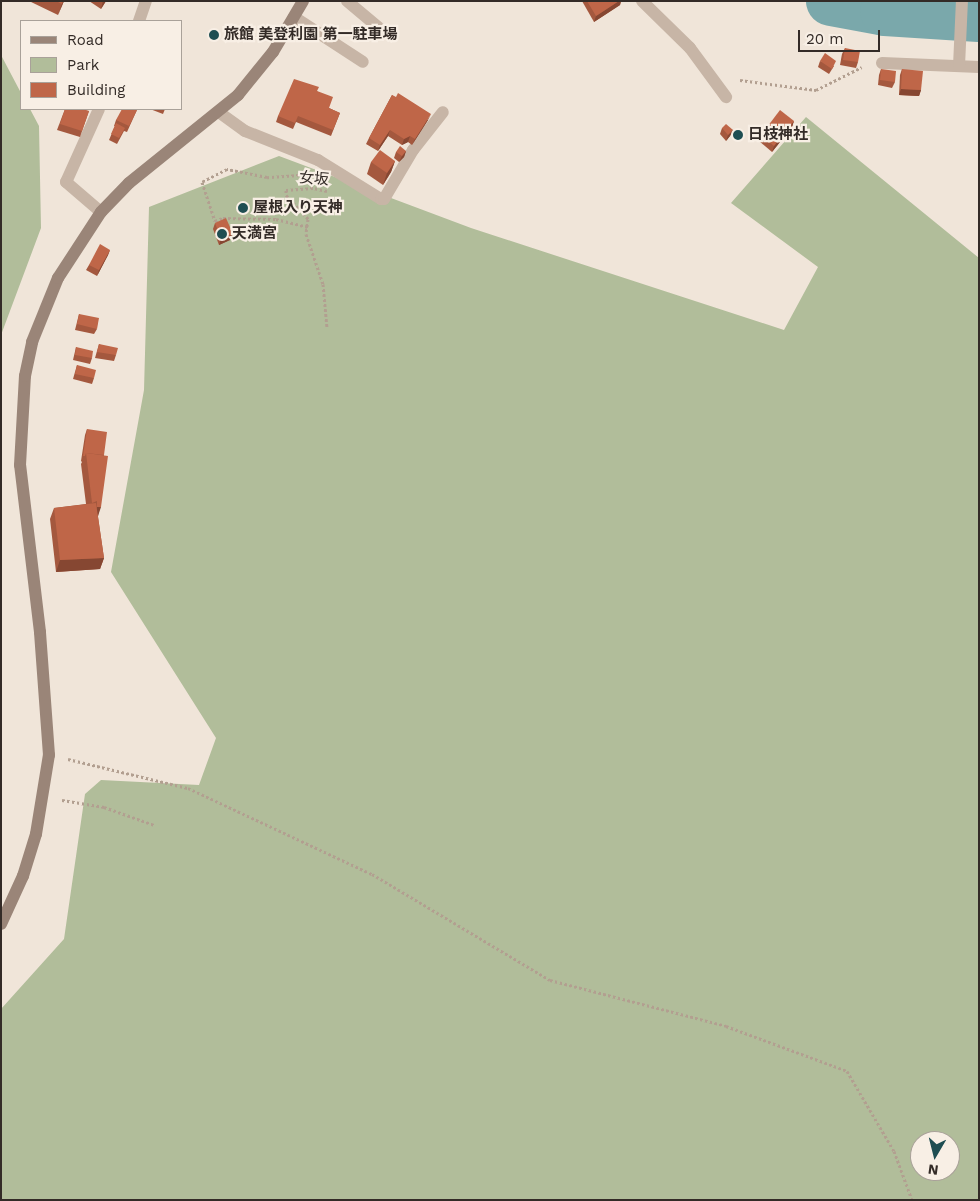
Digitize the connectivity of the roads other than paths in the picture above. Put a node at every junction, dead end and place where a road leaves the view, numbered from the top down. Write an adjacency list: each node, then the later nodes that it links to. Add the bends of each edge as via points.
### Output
1 (146, 1): 7 (street)
2 (303, 1): 6 (street)
3 (347, 1): 8 (street)
4 (642, 1): 13 (street, via 690,48)
5 (962, 1): 11 (street)
6 (294, 17): 9 (street); 16 (street, via 273,52)
7 (138, 20)
8 (386, 33)
9 (363, 62)
10 (882, 62): 11 (street)
11 (959, 62): 12 (street)
12 (979, 67)
13 (726, 97)
14 (99, 110): 17 (street, via 66,182)
15 (443, 112): 16 (street, via 413,150 384,199 326,165 245,131)
16 (220, 113): 17 (street, via 142,173)
17 (101, 212): 18 (street, via 67,260 44,309 25,376 20,465 40,632 49,755 44,797 23,876)
18 (1, 924)

